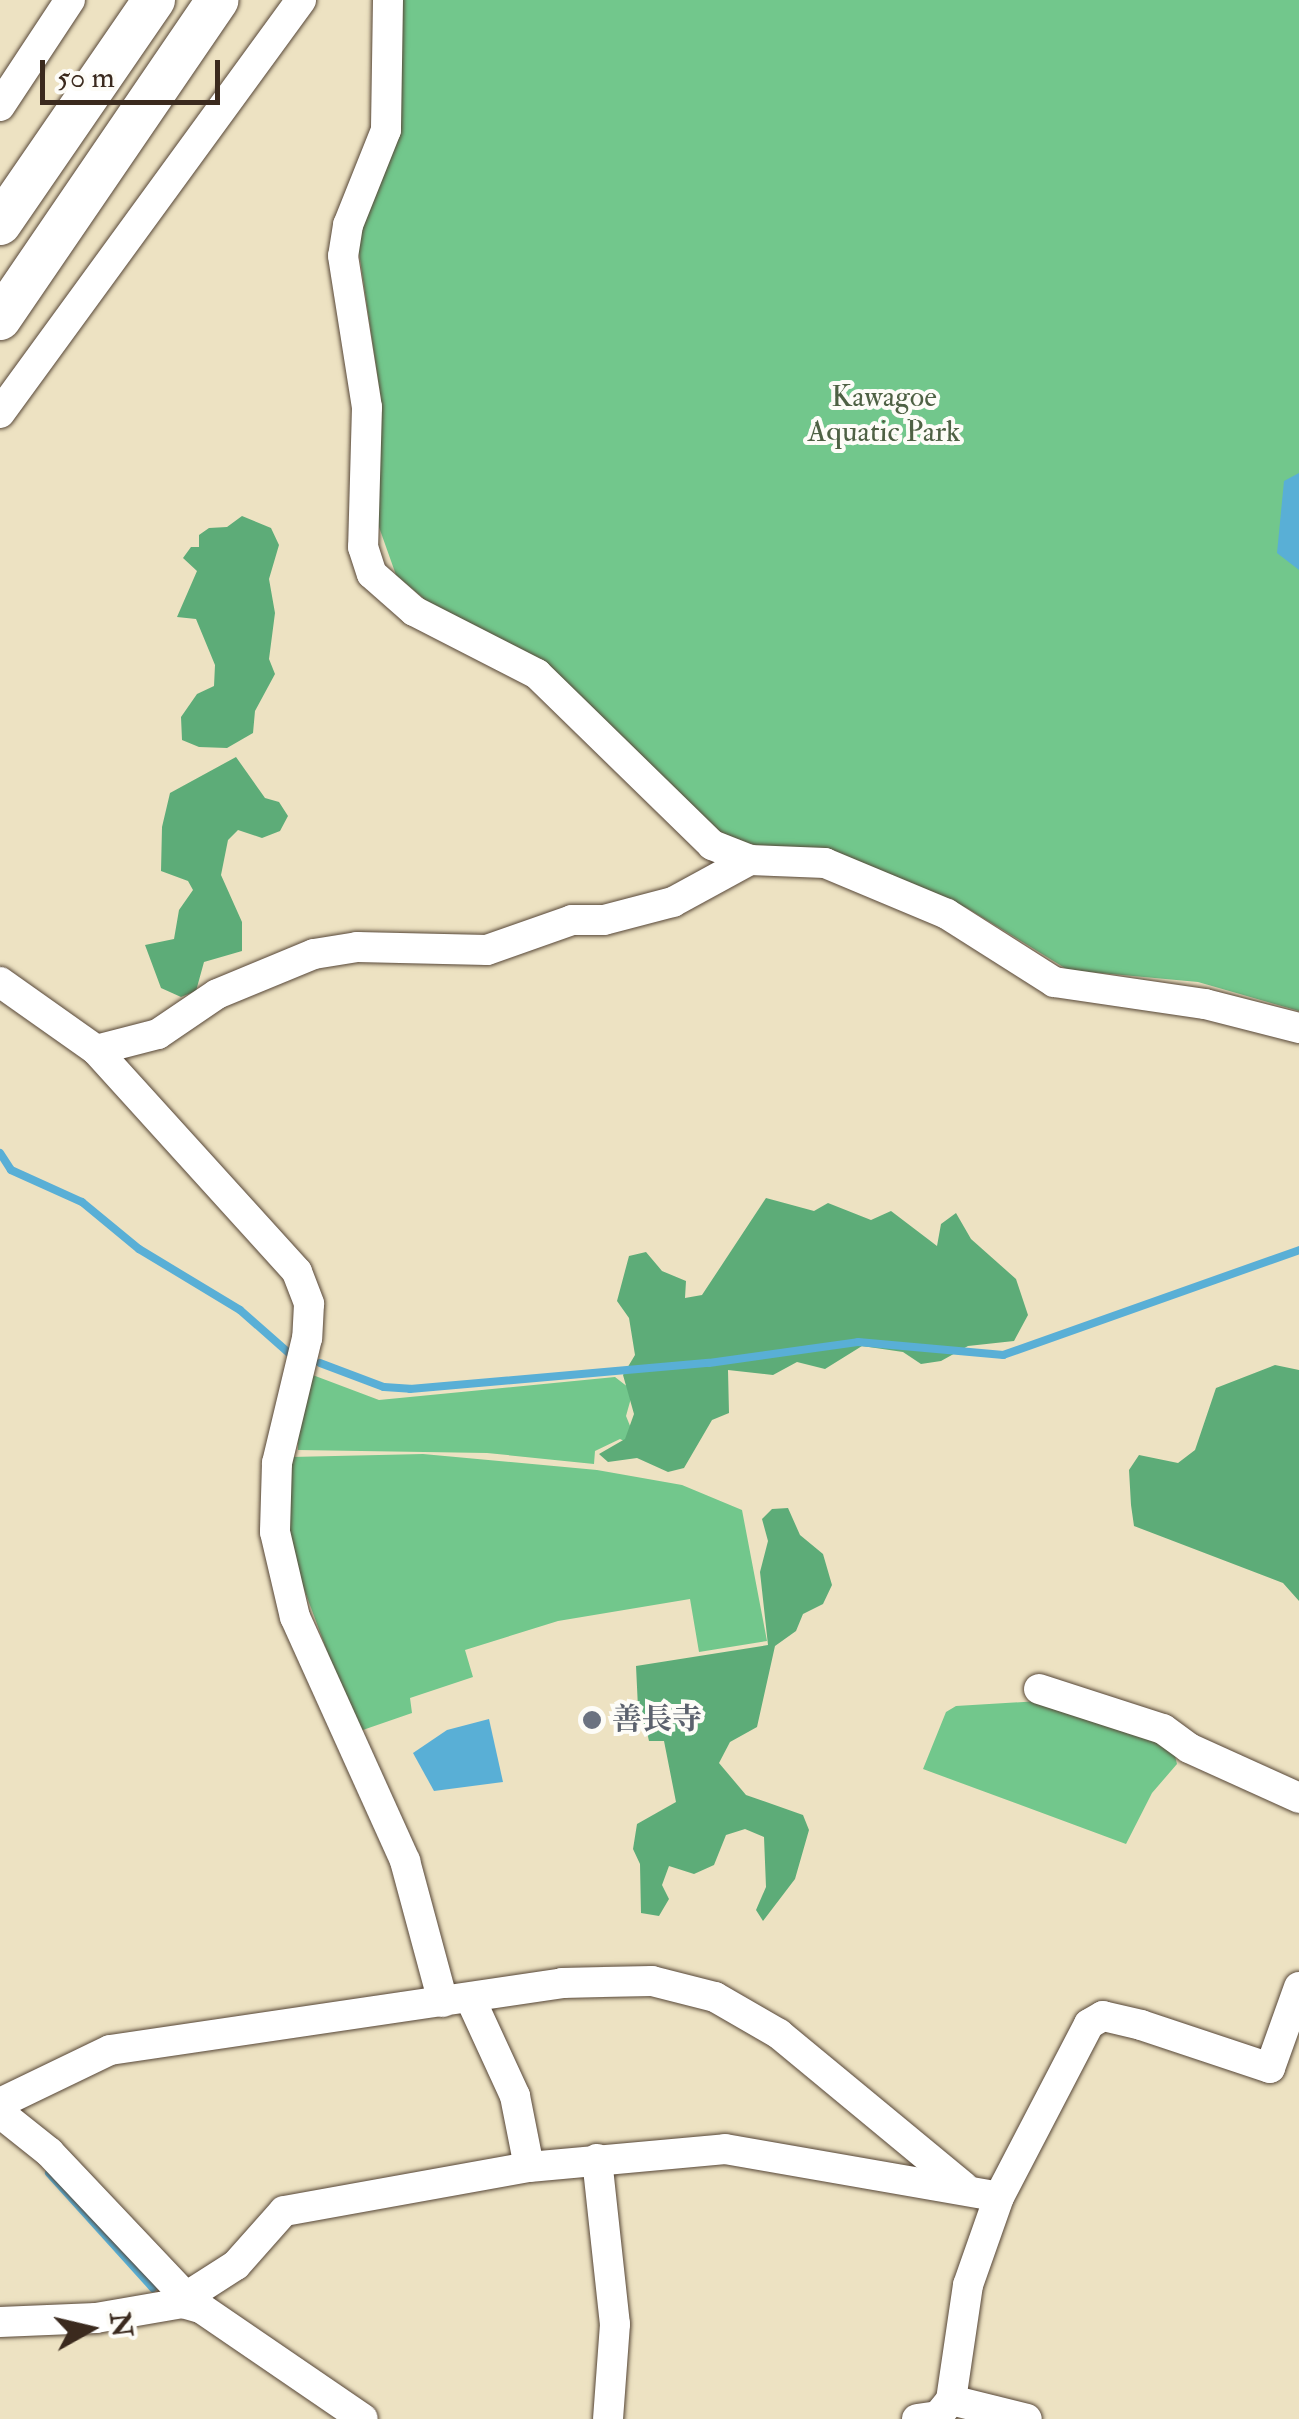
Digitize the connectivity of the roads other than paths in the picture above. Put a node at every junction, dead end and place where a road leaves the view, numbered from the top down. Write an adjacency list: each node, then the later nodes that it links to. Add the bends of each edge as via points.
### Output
1 (70, 0): 6 (street)
2 (154, 0): 7 (highway)
3 (218, 0): 8 (highway)
4 (301, 0): 9 (street, via 149,217)
5 (388, 0): 10 (street, via 386,130 343,256 367,408 362,547 372,574 414,611 537,674 674,815 712,845)
6 (0, 106)
7 (0, 224)
8 (0, 319)
9 (0, 412)
10 (750, 860): 12 (street, via 825,863 947,914 1054,982 1205,1004); 13 (street, via 673,902 604,920 572,920 487,950 386,946 314,954 217,994 158,1034)
11 (0, 982): 13 (street)
12 (1299, 1028)
13 (96, 1050): 17 (street, via 297,1272 307,1338 277,1463 275,1532 295,1617 404,1861)
14 (1038, 1689): 15 (street, via 1163,1729 1189,1748)
15 (1299, 1798)
16 (1299, 1987): 23 (street, via 1270,2068 1142,2025 1103,2016 1089,2024)
17 (457, 2000): 18 (street, via 110,2050); 21 (street, via 515,2096); 22 (street, via 604,1980 652,1982 716,1998 779,2034)
18 (0, 2102)
19 (0, 2113): 24 (street, via 49,2152)
20 (597, 2160): 21 (street); 22 (street, via 725,2148); 28 (street, via 615,2324)
21 (529, 2166): 24 (street, via 284,2211 236,2266)
22 (964, 2187): 23 (street)
23 (999, 2196): 26 (street, via 968,2285)
24 (184, 2300): 25 (street, via 96,2318); 27 (street, via 220,2317)
25 (0, 2324)
26 (952, 2400): 29 (street, via 938,2416); 30 (street)
27 (363, 2419)
28 (608, 2419)
29 (918, 2419)
30 (1027, 2419)

